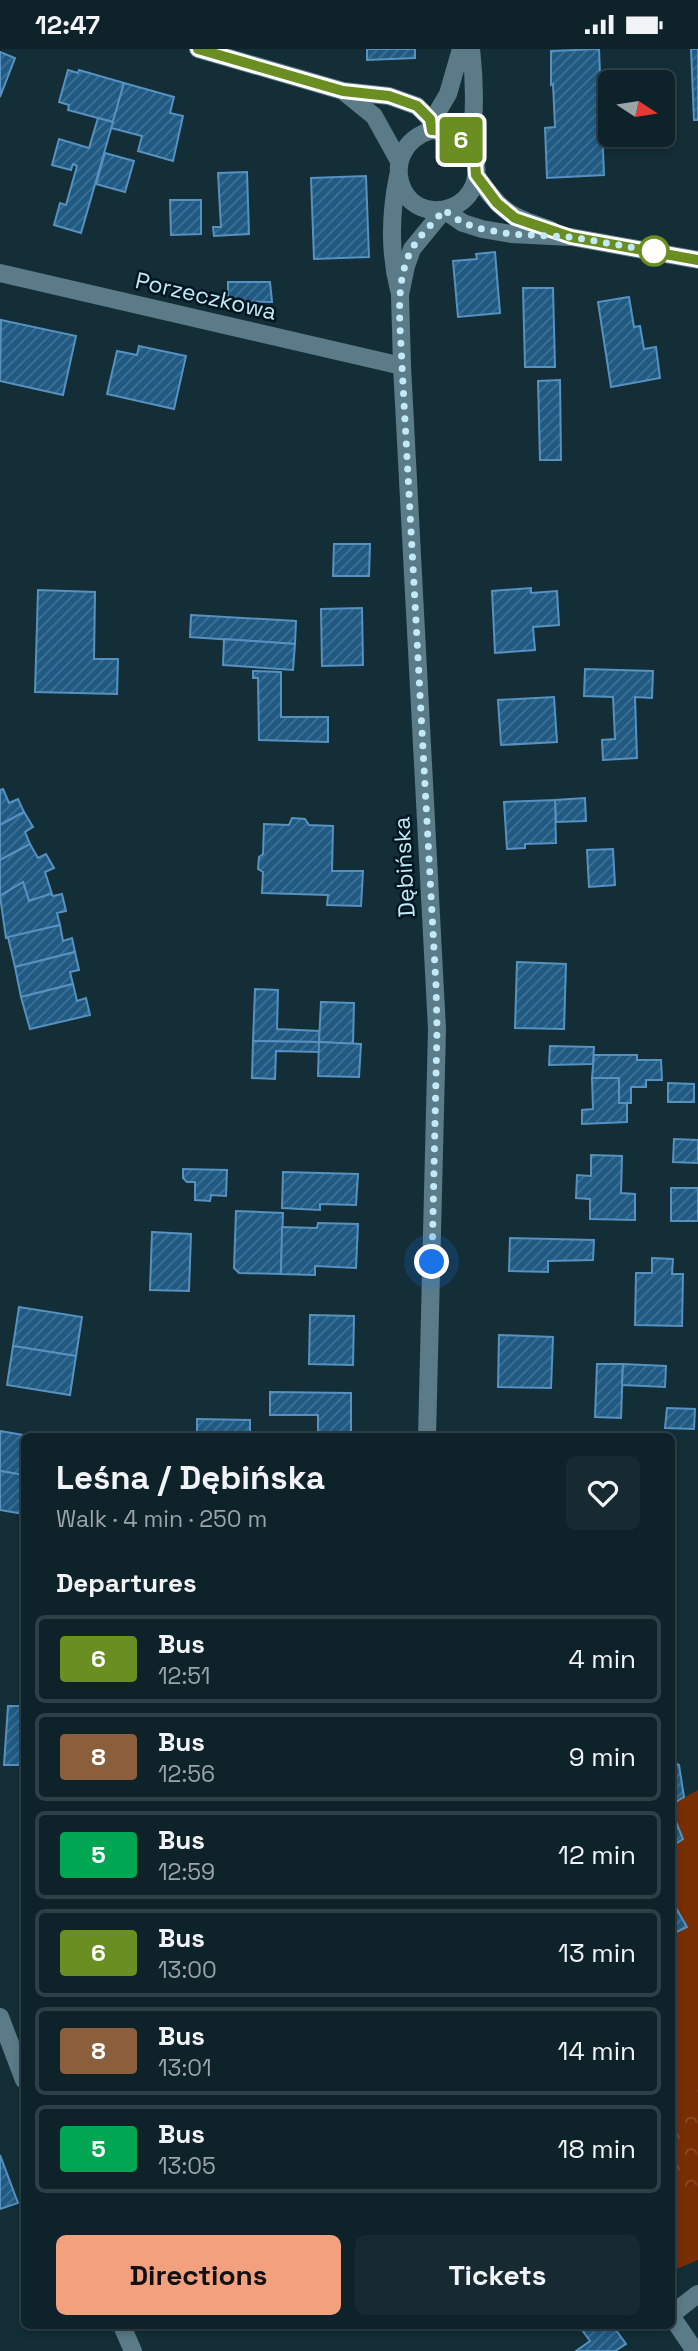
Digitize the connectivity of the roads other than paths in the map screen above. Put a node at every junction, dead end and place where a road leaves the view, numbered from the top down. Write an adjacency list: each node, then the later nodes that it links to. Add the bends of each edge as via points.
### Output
1 (198, 49): 4 (street)
2 (461, 49): 5 (street)
3 (471, 49): 6 (street)
4 (343, 91): 5 (street, via 389,96 417,106 430,119); 7 (street, via 374,115)
5 (432, 130): 6 (street, via 451,134); 7 (street, via 410,143)
6 (470, 150): 8 (street)
7 (399, 168): 9 (street, via 403,190 412,201); 13 (street, Dębińska, via 391,207 392,261)
8 (476, 175): 9 (street, via 466,197); 10 (street, via 515,218)
9 (444, 210): 10 (street, via 482,229); 13 (street, Dębińska, via 412,249)
10 (571, 237): 11 (street)
11 (698, 260)
12 (0, 273): 14 (street, Porzeczkowa)
13 (400, 295): 14 (street, Dębińska)
14 (402, 366): 15 (street, Dębińska, via 437,1029)
15 (427, 1433)
16 (0, 2017): 17 (street)
17 (21, 2072)
18 (698, 2294): 19 (street)
19 (675, 2313)
20 (675, 2320): 23 (street)
21 (123, 2329): 22 (street)
22 (133, 2351)
23 (695, 2351)

